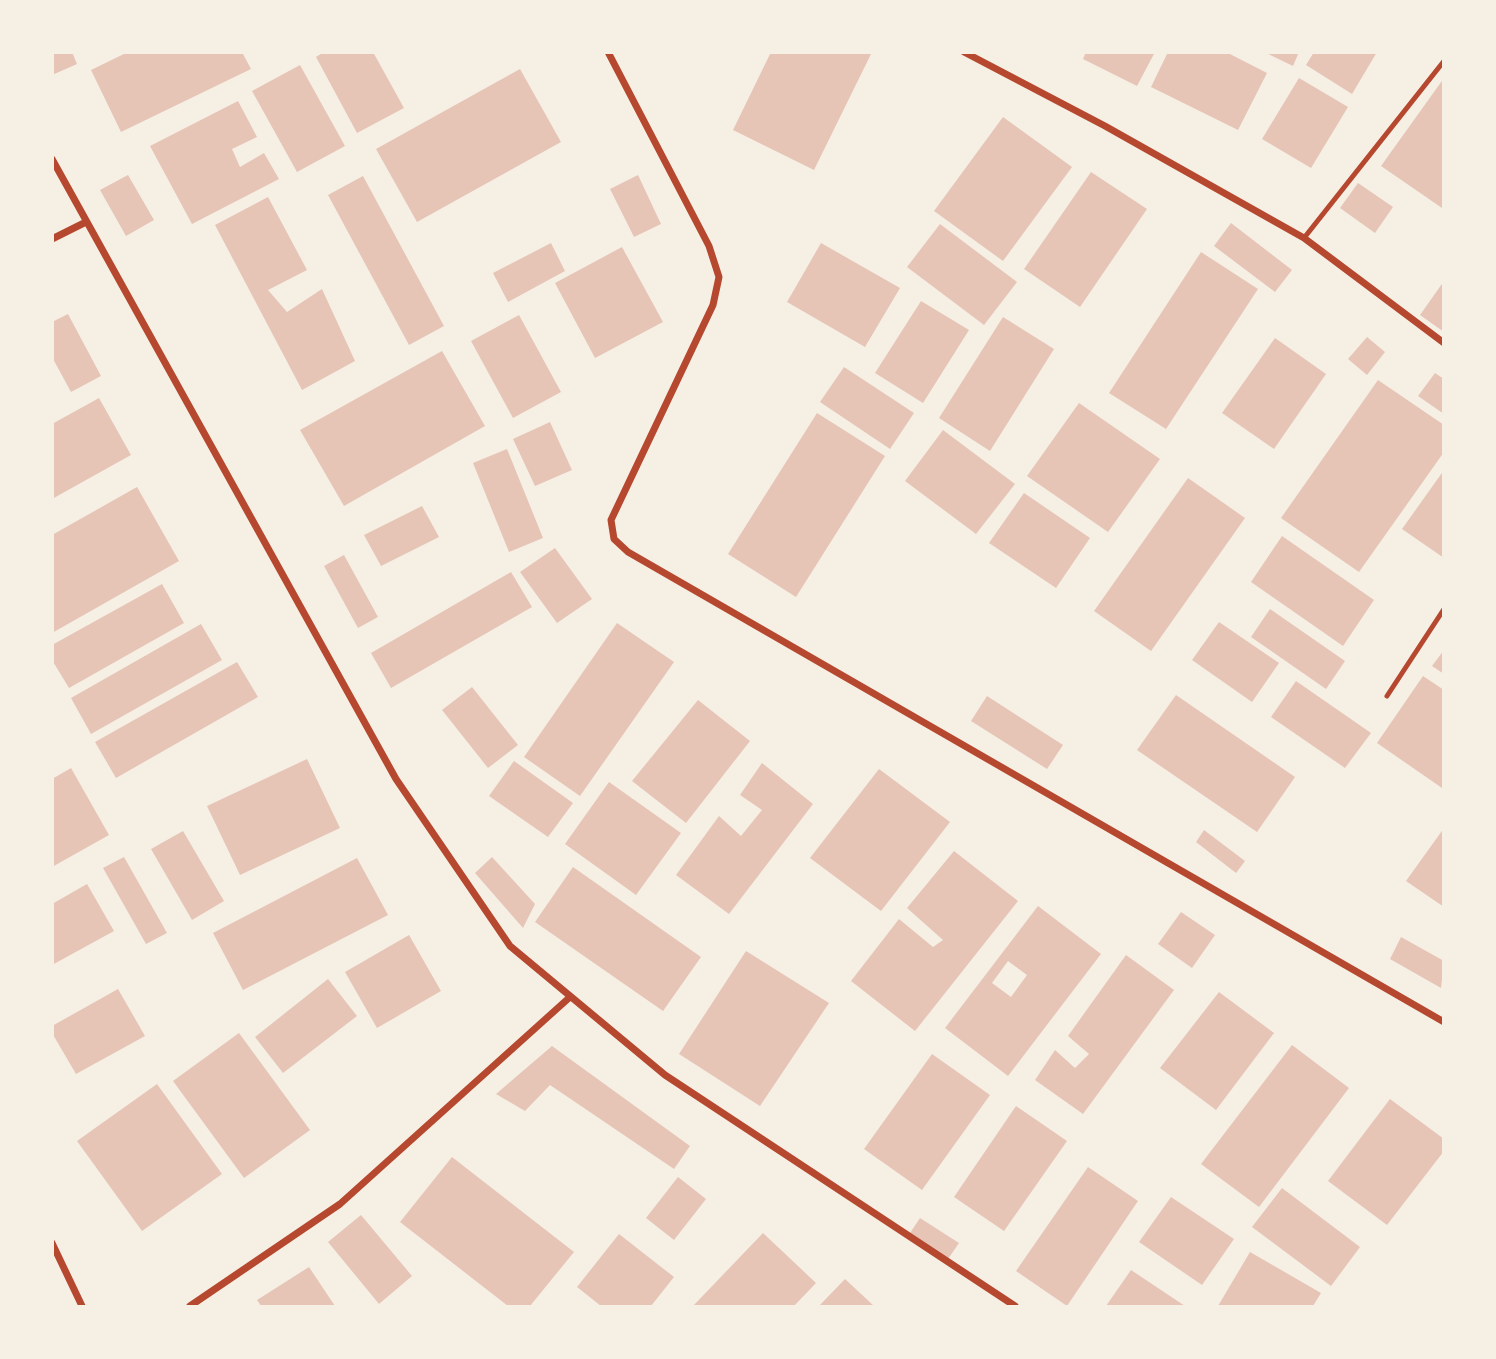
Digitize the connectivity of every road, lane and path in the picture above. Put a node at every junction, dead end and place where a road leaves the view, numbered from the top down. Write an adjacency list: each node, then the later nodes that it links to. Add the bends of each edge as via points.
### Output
1 (608, 52): 12 (street, via 709,246 719,277 713,305 611,520 614,539 640,559)
2 (964, 52): 6 (street)
3 (1444, 61): 6 (lane)
4 (52, 159): 5 (street)
5 (86, 222): 7 (street); 11 (street, via 396,779 510,946)
6 (1304, 238): 8 (street)
7 (52, 239)
8 (1444, 343)
9 (1444, 609): 10 (lane)
10 (1387, 696)
11 (570, 997): 15 (street, via 340,1204); 16 (street, via 665,1075)
12 (1444, 1022)
13 (52, 1243): 14 (street)
14 (82, 1307)
15 (190, 1307)
16 (1015, 1307)

